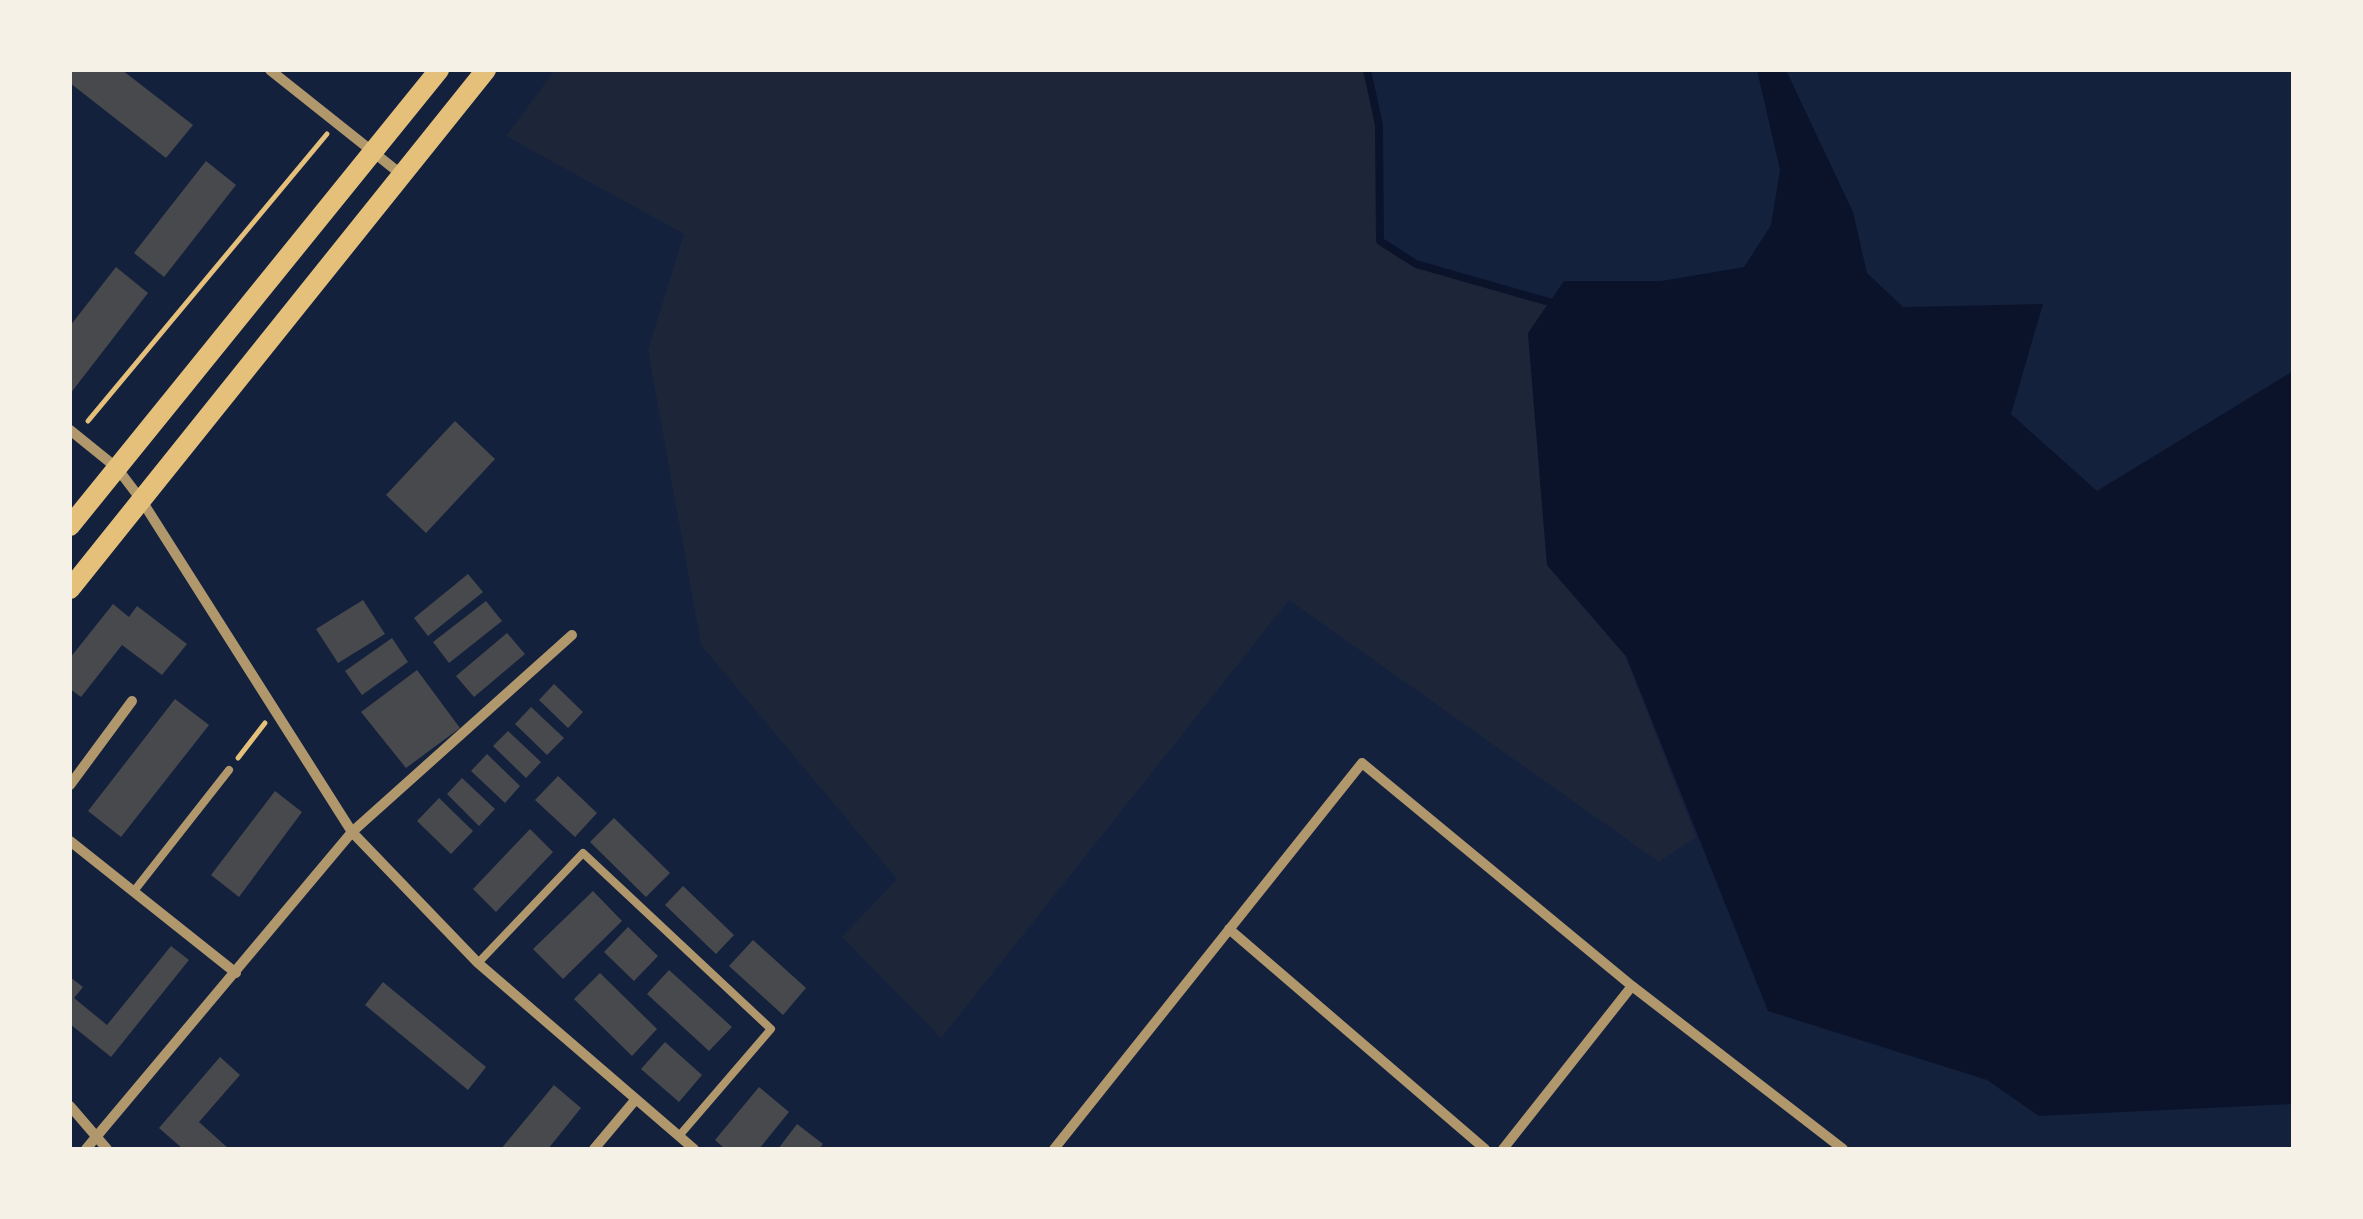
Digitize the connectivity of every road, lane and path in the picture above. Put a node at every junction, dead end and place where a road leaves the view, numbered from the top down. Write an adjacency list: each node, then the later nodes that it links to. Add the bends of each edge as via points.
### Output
1 (270, 70): 4 (street)
2 (439, 70): 5 (main road)
3 (486, 70): 6 (main road)
4 (336, 123): 5 (street); 7 (path)
5 (373, 152): 6 (street); 8 (main road)
6 (403, 176): 9 (main road)
7 (73, 432): 8 (street)
8 (117, 468): 9 (street); 10 (main road)
9 (142, 501): 11 (main road); 14 (street)
10 (70, 526)
11 (70, 589)
12 (572, 635): 17 (street)
13 (132, 701): 16 (street)
14 (276, 708): 15 (path); 17 (street)
15 (229, 770): 19 (lane)
16 (70, 785)
17 (352, 832): 21 (street); 22 (street)
18 (70, 841): 19 (street)
19 (134, 891): 22 (street)
20 (1229, 930): 23 (street, via 1362,762); 32 (street); 33 (street)
21 (478, 964): 24 (street); 26 (lane, via 583,853 771,1029)
22 (236, 972): 27 (street)
23 (1632, 986): 34 (street); 35 (street)
24 (636, 1098): 26 (street); 30 (street)
25 (70, 1106): 27 (street)
26 (679, 1136): 31 (street)
27 (95, 1138): 28 (street); 29 (street)
28 (86, 1149)
29 (107, 1149)
30 (594, 1149)
31 (694, 1149)
32 (1054, 1149)
33 (1485, 1149)
34 (1503, 1149)
35 (1843, 1149)

